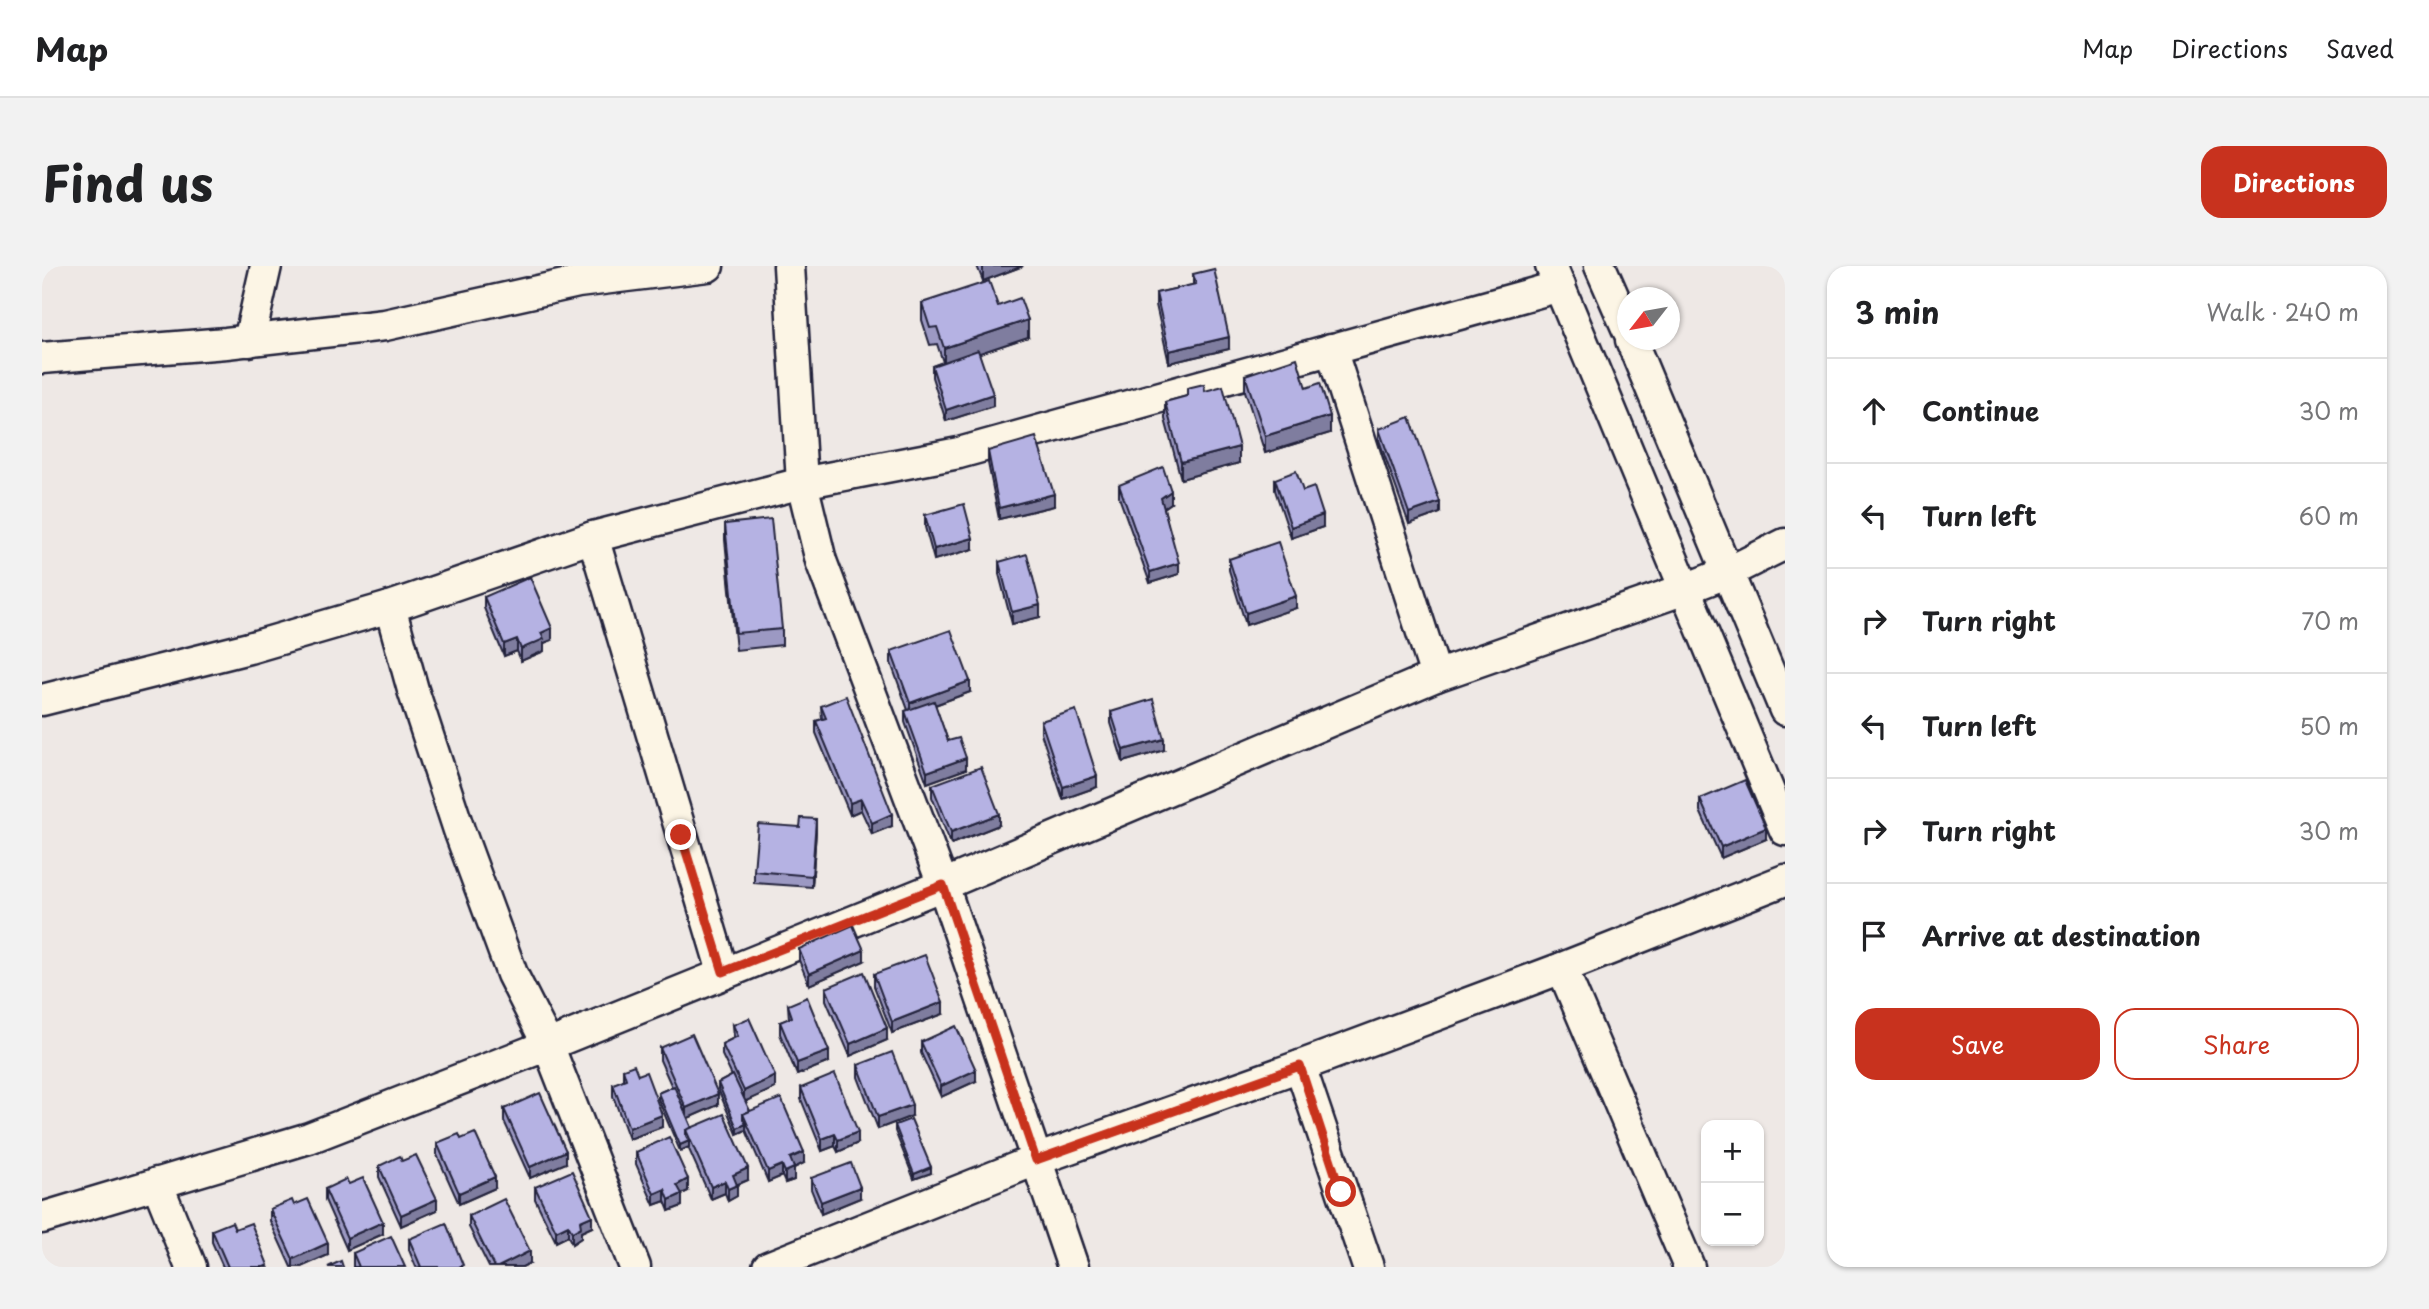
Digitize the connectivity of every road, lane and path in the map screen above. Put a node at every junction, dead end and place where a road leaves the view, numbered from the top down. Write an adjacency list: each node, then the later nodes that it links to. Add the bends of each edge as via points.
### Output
1 (266, 266): 8 (street)
2 (708, 266): 5 (street)
3 (789, 266): 12 (street)
4 (1600, 266): 7 (street)
5 (587, 273): 8 (street, via 385,325)
6 (1555, 276): 9 (street); 16 (street)
7 (1617, 305)
8 (249, 341): 11 (street)
9 (1331, 349): 12 (street, via 959,453); 18 (street)
10 (1635, 350): 15 (street)
11 (42, 358)
12 (803, 484): 13 (street); 23 (street, via 821,561)
13 (593, 537): 17 (street); 25 (street)
14 (1785, 544): 15 (street)
15 (1729, 572): 16 (street); 20 (street)
16 (1685, 589): 18 (street); 21 (street)
17 (390, 607): 19 (street); 26 (street, via 463,843 512,974)
18 (1436, 676): 23 (street)
19 (42, 701)
20 (1785, 710)
21 (1785, 830)
22 (1785, 880): 24 (street)
23 (943, 885): 25 (street); 28 (street)
24 (1562, 968): 27 (street); 36 (street)
25 (723, 972): 26 (street)
26 (548, 1045): 29 (street, via 309,1138); 32 (street)
27 (1300, 1066): 28 (street); 35 (street)
28 (1036, 1160): 33 (street); 34 (street)
29 (158, 1184): 30 (street); 31 (street)
30 (42, 1218)
31 (191, 1267)
32 (635, 1267)
33 (768, 1267)
34 (1073, 1267)
35 (1368, 1267)
36 (1688, 1267)

